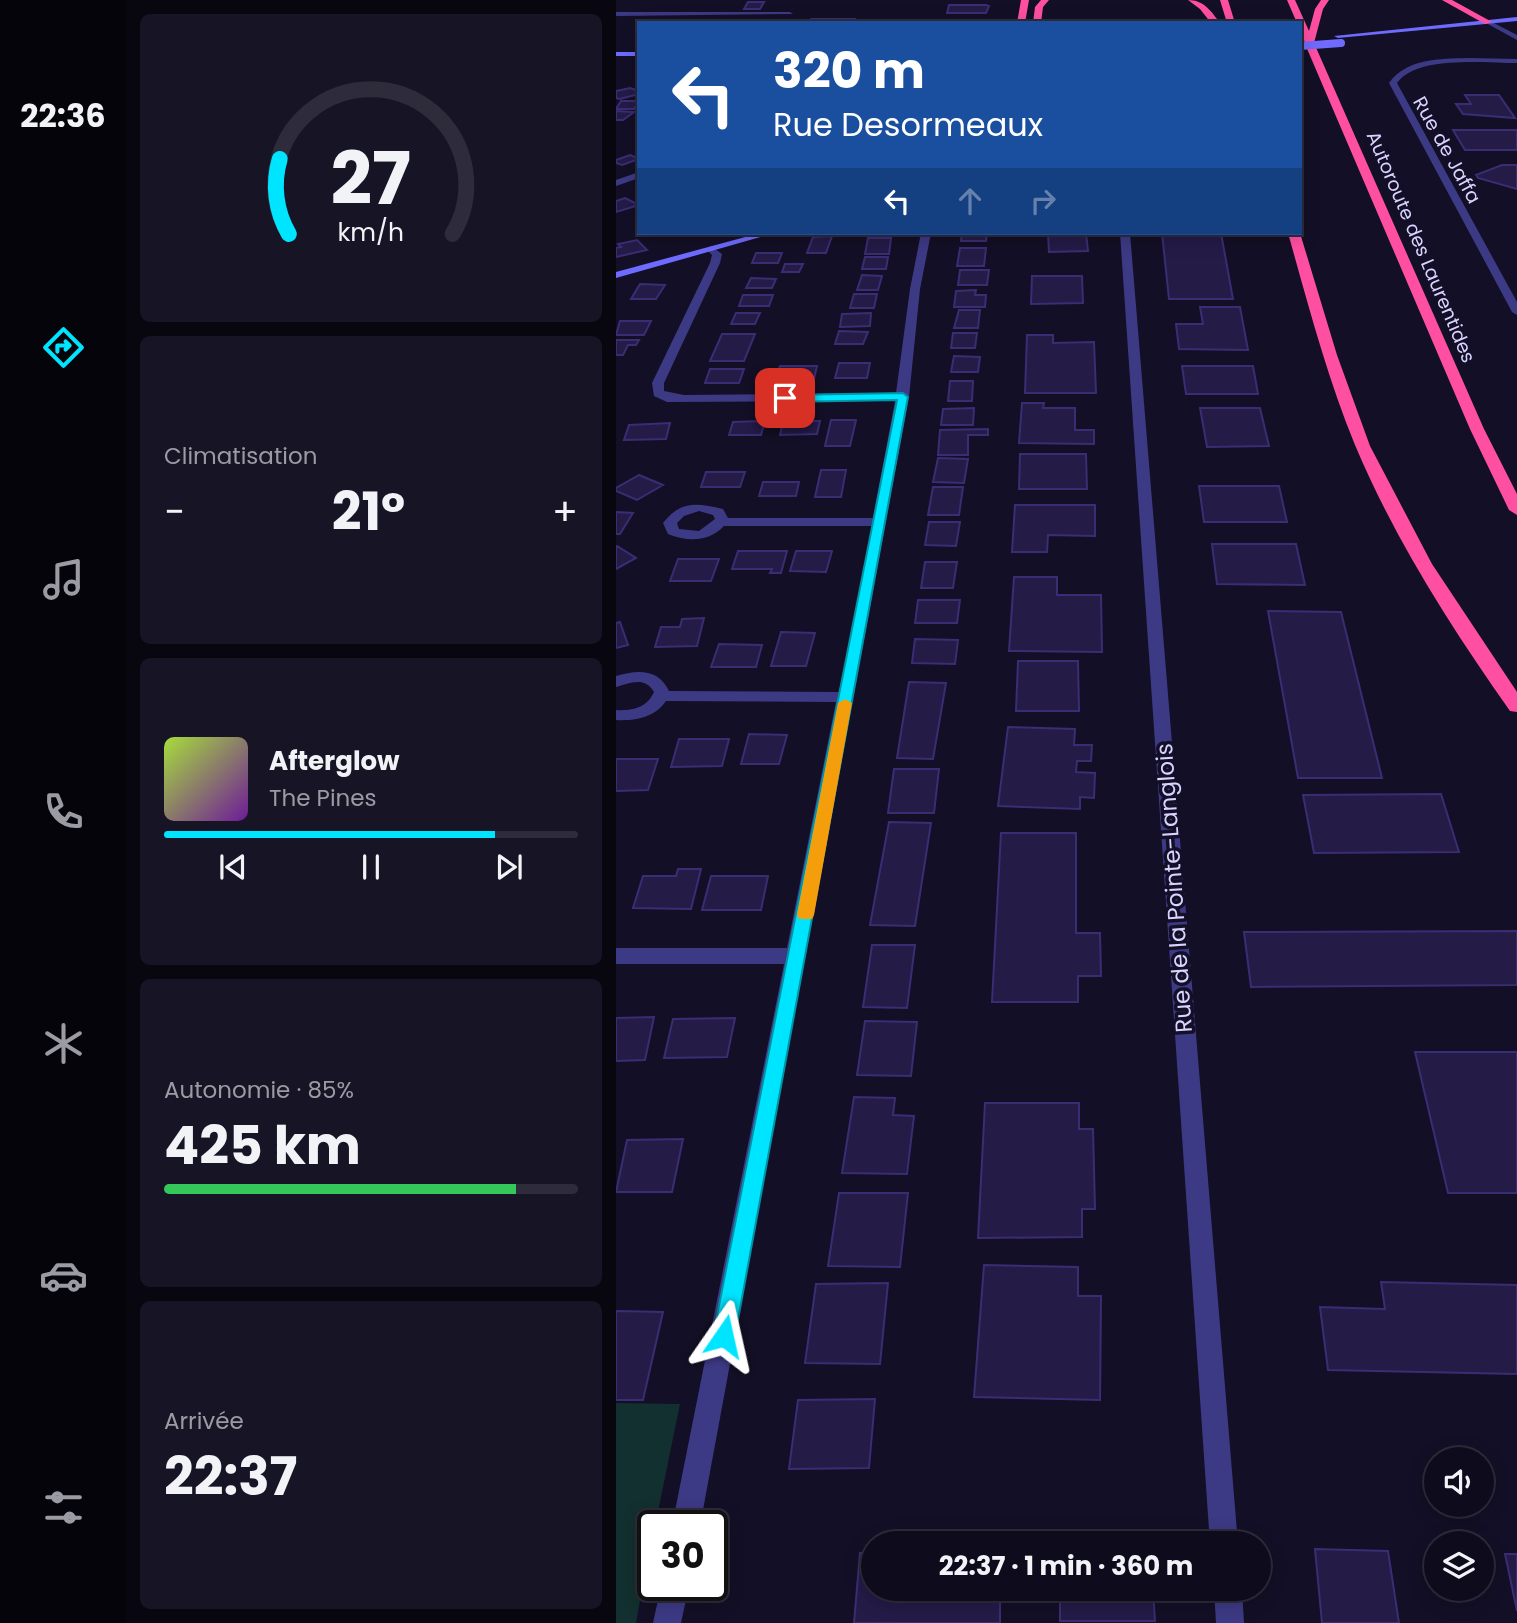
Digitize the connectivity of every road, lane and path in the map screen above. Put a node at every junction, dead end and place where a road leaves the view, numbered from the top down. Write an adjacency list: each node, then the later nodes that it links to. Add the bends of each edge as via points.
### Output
1 (1025, 0): 14 (highway)
2 (1045, 0): 15 (highway)
3 (1192, 0): 16 (highway)
4 (1224, 0): 17 (highway)
5 (1291, 0): 18 (highway, Autoroute des Laurentides)
6 (1325, 0): 24 (highway)
7 (1446, 0): 10 (highway)
8 (1465, 0): 19 (highway)
9 (788, 4): 12 (street)
10 (1468, 12): 20 (highway); 21 (highway)
11 (616, 14): 12 (street)
12 (790, 15): 13 (street)
13 (788, 21)
14 (1021, 21)
15 (1037, 21)
16 (1214, 21)
17 (1230, 21)
18 (1297, 21)
19 (1513, 23): 21 (street)
20 (1452, 24): 21 (street); 23 (street)
21 (1492, 24): 22 (street); 23 (street)
22 (1517, 38)
23 (1340, 39): 24 (street, bridge)
24 (1303, 43): 38 (highway, Autoroute des Laurentides)
25 (616, 54): 26 (street)
26 (637, 54)
27 (1517, 61): 36 (street, Rue de Jaffa, via 1421,65 1401,72 1393,83)
28 (637, 176): 29 (street)
29 (618, 182)
30 (764, 235): 34 (street)
31 (926, 235): 37 (street)
32 (1125, 235): 49 (street, Rue de la Pointe-Langlois)
33 (1295, 235): 44 (highway, via 1336,372 1375,474 1423,565)
34 (711, 249): 35 (street); 37 (street, via 715,263 658,383 658,393 684,399)
35 (616, 275)
36 (1517, 312)
37 (903, 397): 40 (street)
38 (1517, 510)
39 (722, 522): 40 (street)
40 (878, 522): 43 (street)
41 (616, 682): 42 (street, via 650,678 660,685)
42 (661, 696): 43 (street); 45 (street, via 645,711)
43 (846, 697): 47 (street)
44 (1517, 706)
45 (616, 715)
46 (616, 956): 47 (street)
47 (797, 956): 48 (street)
48 (689, 1510)
49 (1223, 1531)
50 (672, 1601): 52 (street)
51 (1229, 1601): 53 (street)
52 (667, 1623)
53 (1230, 1623)

